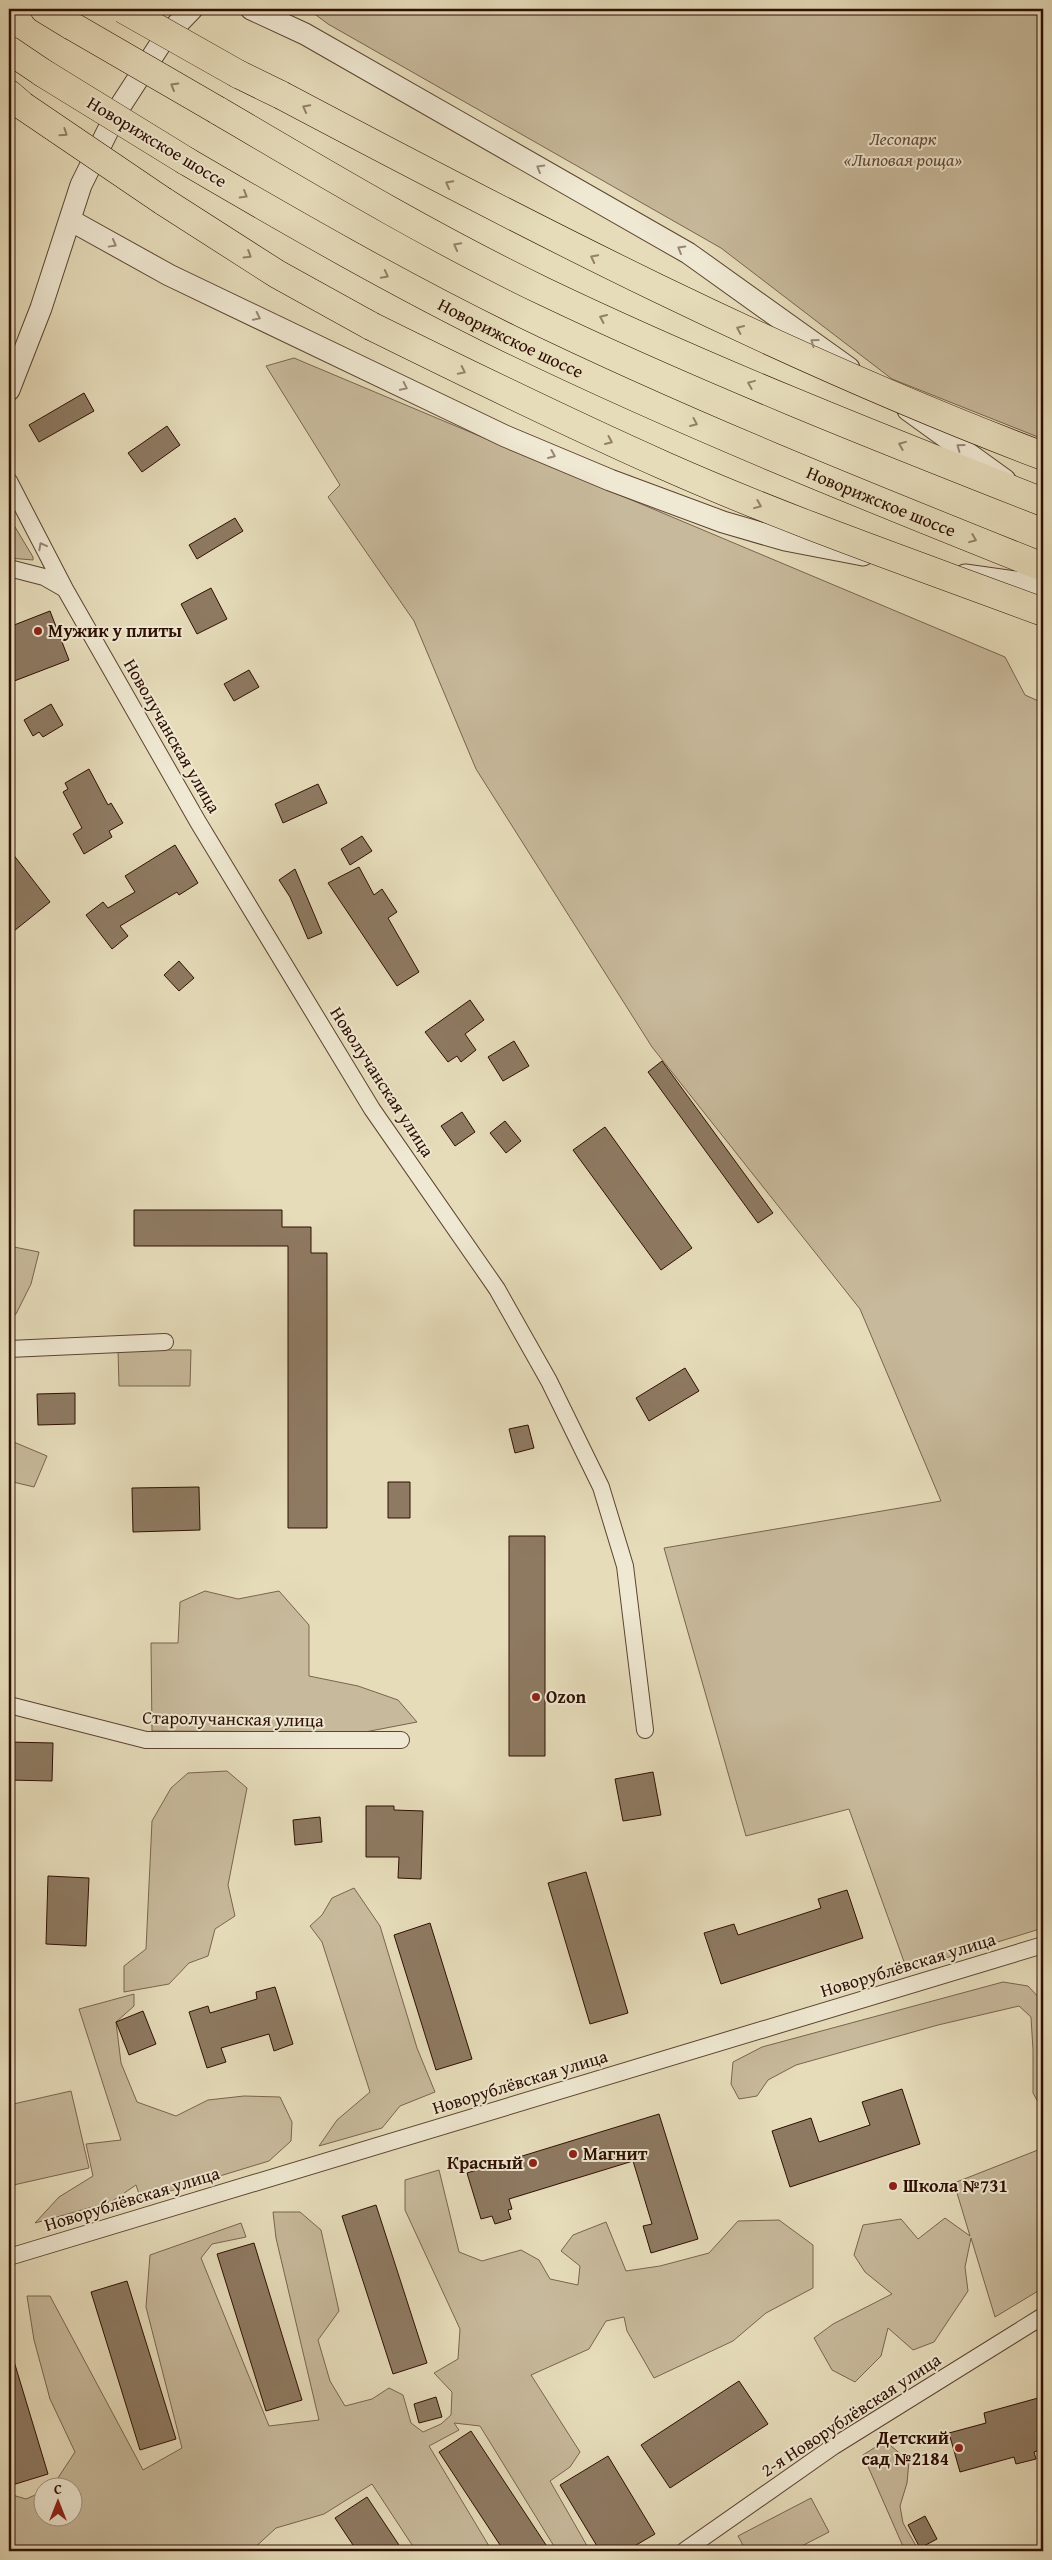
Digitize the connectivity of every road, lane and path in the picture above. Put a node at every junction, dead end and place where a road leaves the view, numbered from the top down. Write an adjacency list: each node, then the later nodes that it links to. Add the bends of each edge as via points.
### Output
1 (44, 9): 14 (highway, one-way to 1, bridge, via 735,378 542,290 376,204)
2 (123, 9): 11 (highway, one-way to 2, bridge, via 979,432 721,320 477,199 238,74)
3 (192, 9): 9 (street, via 165,37 119,108 81,185)
4 (251, 9): 6 (street)
5 (286, 9): 6 (street)
6 (305, 34): 14 (street, one-way to 6, via 688,253)
7 (9, 50): 15 (highway, Новорижское шоссе, one-way to 15, bridge, via 186,162 350,257 508,338 754,450)
8 (16, 100): 19 (highway, one-way to 19, bridge, via 277,274 371,326 531,406 802,523)
9 (70, 220): 10 (street); 17 (street, one-way to 17, via 169,274 505,436 697,512 784,540 940,571)
10 (9, 390)
11 (1043, 456)
12 (9, 481): 13 (street, Новолучанская улица)
13 (12, 495): 18 (street, Новолучанская улица, one-way to 13)
14 (1036, 499)
15 (1043, 567)
16 (9, 568): 18 (street, via 44,577)
17 (1043, 586)
18 (65, 589): 23 (street, Новолучанская улица, via 198,822 372,1109 496,1289 548,1381 601,1487 625,1566)
19 (1043, 612)
20 (165, 1342): 21 (street)
21 (9, 1349)
22 (9, 1706): 24 (street, Старолучанская улица, via 146,1740)
23 (645, 1730)
24 (401, 1740)
25 (1043, 1945): 26 (street, Новорублёвская улица)
26 (9, 2257)
27 (1043, 2316): 28 (street, 2-я Новорублёвская улица, via 834,2446)
28 (684, 2551)

